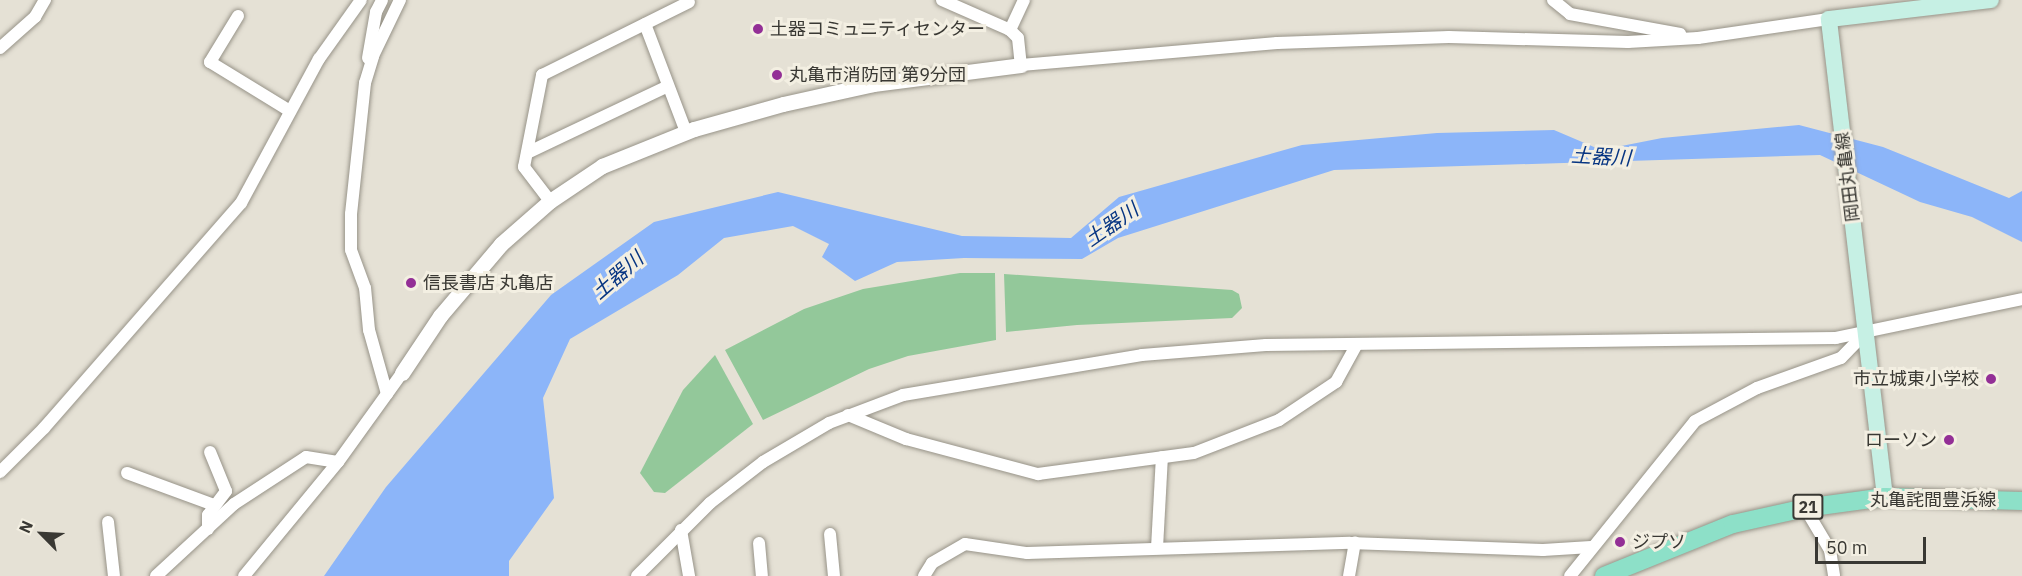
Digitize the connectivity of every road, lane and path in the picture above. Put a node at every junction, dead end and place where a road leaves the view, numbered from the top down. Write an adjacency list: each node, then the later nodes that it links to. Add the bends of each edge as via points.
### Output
1 (45, 0): 16 (street, via 35,17)
2 (361, 0): 20 (street, via 319,59)
3 (400, 0): 18 (street, via 373,56)
4 (942, 0): 14 (street)
5 (1024, 0): 14 (street)
6 (1552, 0): 15 (street, via 1570,14)
7 (1991, 0): 10 (main road)
8 (377, 1): 18 (street)
9 (689, 2): 12 (street)
10 (1919, 5): 13 (main road)
11 (238, 16): 20 (street, via 210,62)
12 (645, 24): 19 (street); 22 (street, via 542,75)
13 (1830, 25): 15 (street); 25 (main road, 岡田丸亀線)
14 (1010, 30): 17 (street, via 1018,38)
15 (1698, 38): 17 (street, via 1628,42 1449,37 1277,43)
16 (0, 48)
17 (1021, 65): 21 (street, via 873,84 783,104)
18 (365, 83): 28 (street, via 351,214 351,250 365,288 369,330)
19 (668, 86): 21 (street); 22 (street)
20 (290, 111): 33 (street, via 241,203 44,428)
21 (686, 132): 23 (street, via 602,166)
22 (526, 153): 23 (street, via 524,167)
23 (550, 201): 27 (street, via 474,272)
24 (2022, 299): 25 (street)
25 (1865, 333): 26 (street, via 1836,338); 35 (main road, 岡田丸亀線); 45 (street, via 1841,358 1757,388 1695,421)
26 (1357, 344): 29 (street, via 1266,345 1142,355 903,395); 31 (street, via 1336,382 1279,420 1194,453)
27 (402, 373): 28 (street)
28 (387, 394): 32 (street)
29 (848, 416): 31 (street, via 906,439 1038,474); 41 (street, via 763,462)
30 (210, 452): 37 (street, via 226,491)
31 (1162, 458): 46 (street)
32 (338, 462): 40 (street, via 306,457 234,504); 49 (street)
33 (0, 472)
34 (127, 473): 37 (street)
35 (1885, 497): 36 (main road, 丸亀詫間豊浜線 / 21); 38 (main road, 丸亀詫間豊浜線 / 21)
36 (2022, 501)
37 (214, 505): 40 (street, via 208,515)
38 (1805, 508): 57 (main road, 丸亀詫間豊浜線 / 21, via 1733,524); 58 (street, via 1830,550)
39 (108, 522): 47 (street)
40 (208, 529): 48 (street)
41 (681, 530): 50 (street); 51 (street)
42 (830, 534): 53 (street)
43 (759, 543): 52 (street)
44 (1355, 543): 45 (street, via 1543,550); 46 (street); 55 (street)
45 (1592, 547): 56 (street)
46 (1157, 548): 54 (street, via 1027,553 965,544 932,563)
47 (114, 576)
48 (156, 576)
49 (244, 576)
50 (637, 576)
51 (689, 576)
52 (762, 576)
53 (834, 576)
54 (924, 576)
55 (1349, 576)
56 (1570, 576)
57 (1605, 576)
58 (1834, 576)

